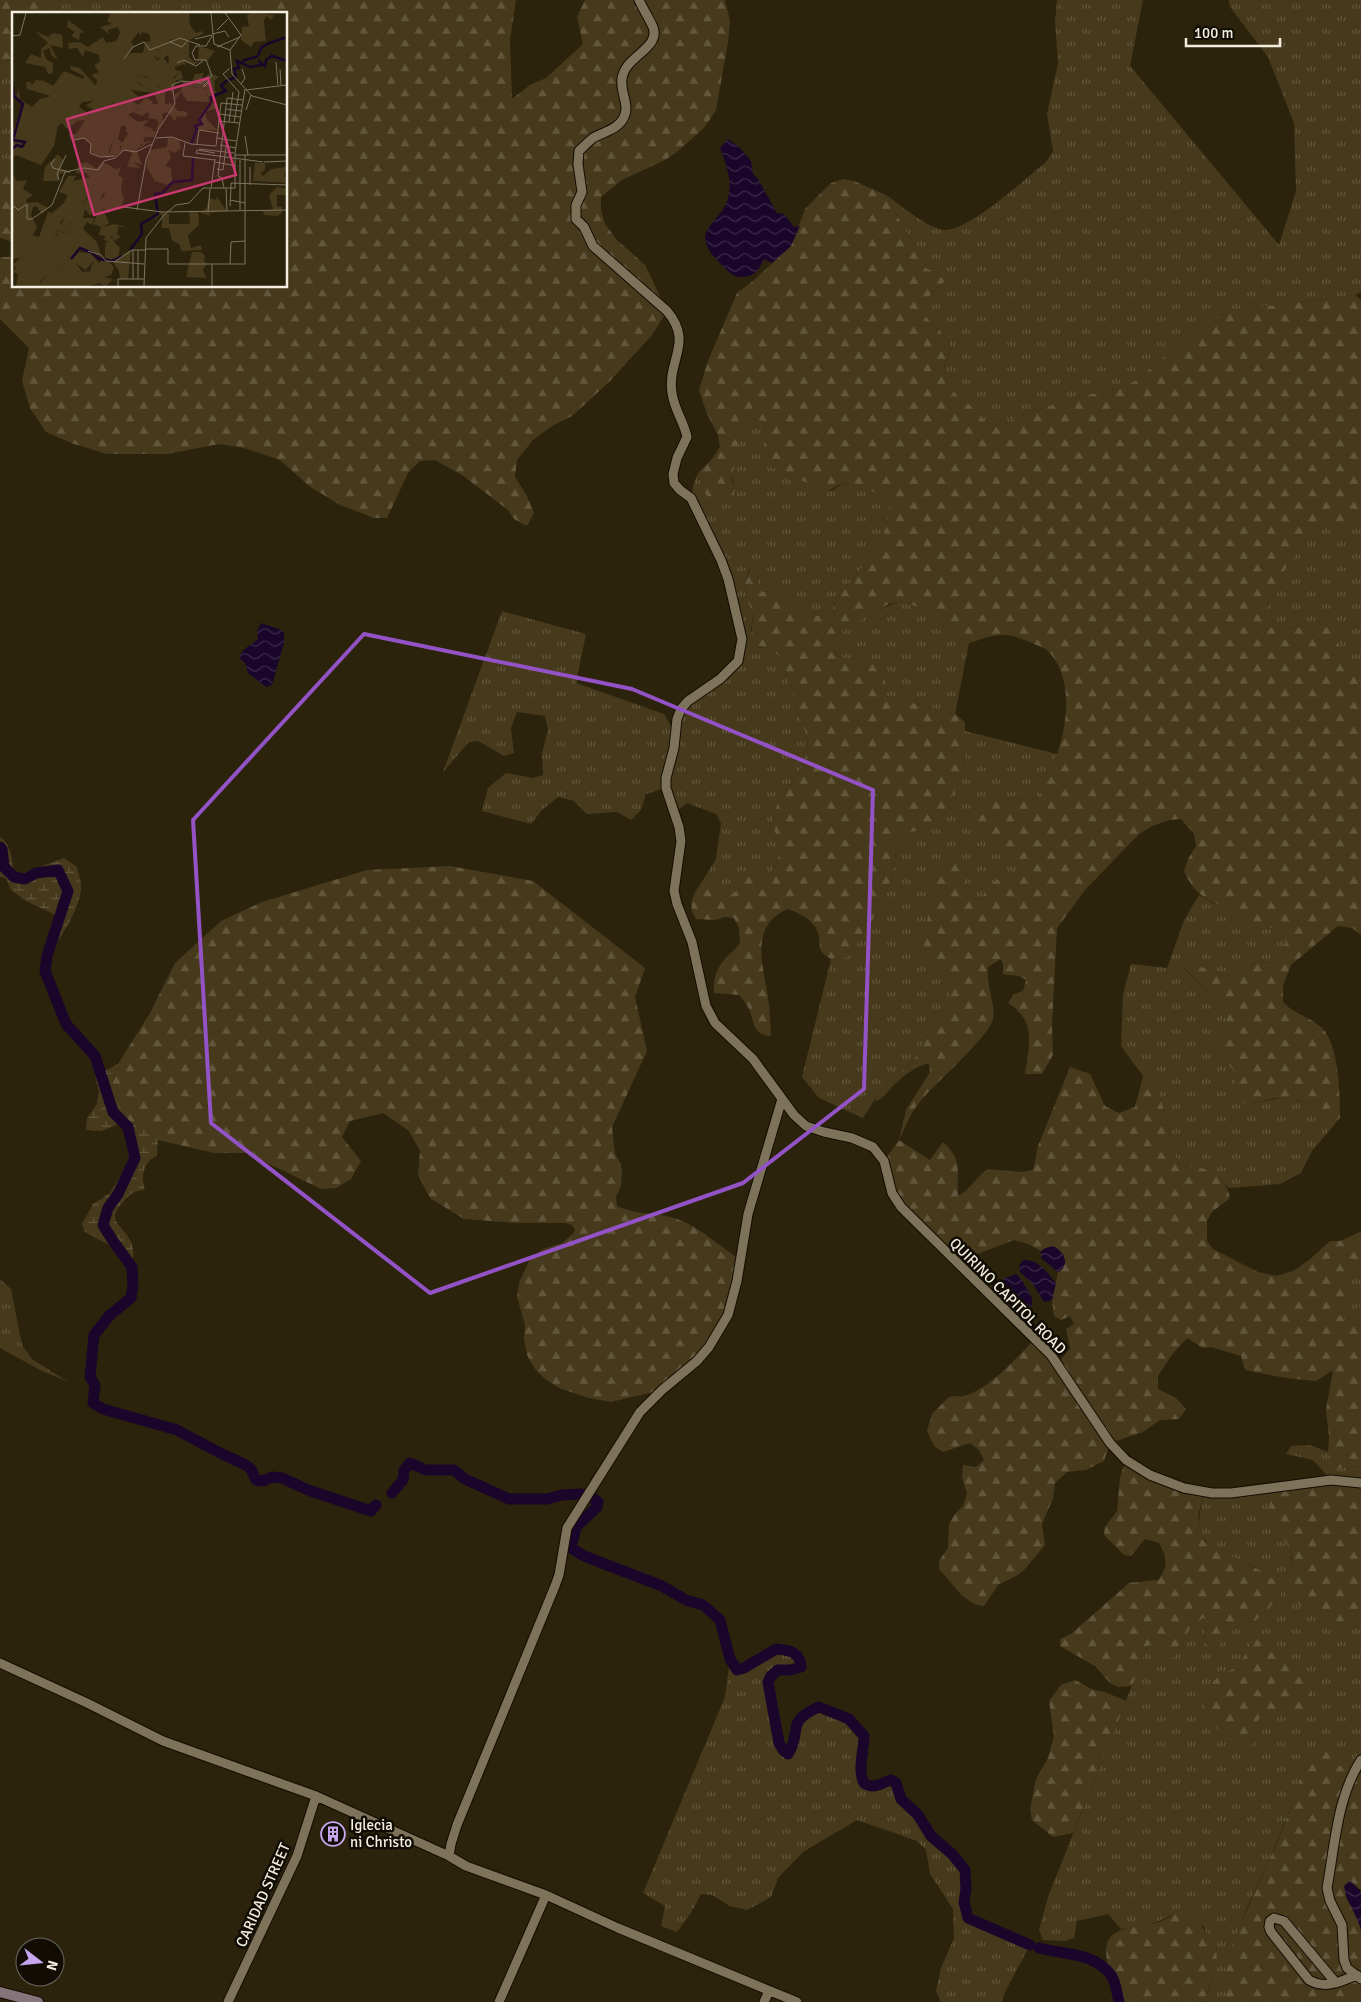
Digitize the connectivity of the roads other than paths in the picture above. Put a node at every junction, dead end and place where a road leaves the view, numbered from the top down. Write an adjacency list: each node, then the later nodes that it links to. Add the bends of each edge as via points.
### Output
1 (639, 0): 2 (street, QUIRINO CAPITOL ROAD, via 653,29 654,39 625,67 622,80 627,105 624,117 579,151 582,192 576,205 576,219 584,227 592,246 667,311 679,330 679,350 671,370 671,385 674,405 686,438 675,466 674,483 691,498 721,560 742,639 738,661 680,709 666,778 666,788 679,827 674,891 692,942 706,1006 715,1023 753,1059)
2 (782, 1099): 3 (street, QUIRINO CAPITOL ROAD, via 806,1126 873,1147 884,1161 892,1193 901,1207 1051,1355 1110,1443 1126,1460 1150,1475 1184,1488 1212,1493 1331,1480); 7 (street, via 748,1214 728,1315 709,1347 640,1412 567,1528 555,1586 457,1826)
3 (1361, 1483)
4 (0, 1664): 6 (street, via 163,1741)
5 (1361, 1760): 9 (street, via 1344,1794 1327,1888 1342,1925 1344,1960 1347,1968)
6 (316, 1796): 7 (street); 14 (street, CARIDAD STREET, via 297,1856)
7 (449, 1856): 8 (street, via 472,1869)
8 (546, 1895): 11 (street); 15 (street)
9 (1359, 1977): 10 (street)
10 (1336, 1983): 10 (street, via 1284,1922 1274,1918 1270,1920 1271,1932 1309,1980 1320,1985)
11 (769, 1990): 16 (street); 17 (street)
12 (0, 1992): 13 (main road)
13 (38, 2002)
14 (228, 2002)
15 (499, 2002)
16 (764, 2002)
17 (797, 2002)

